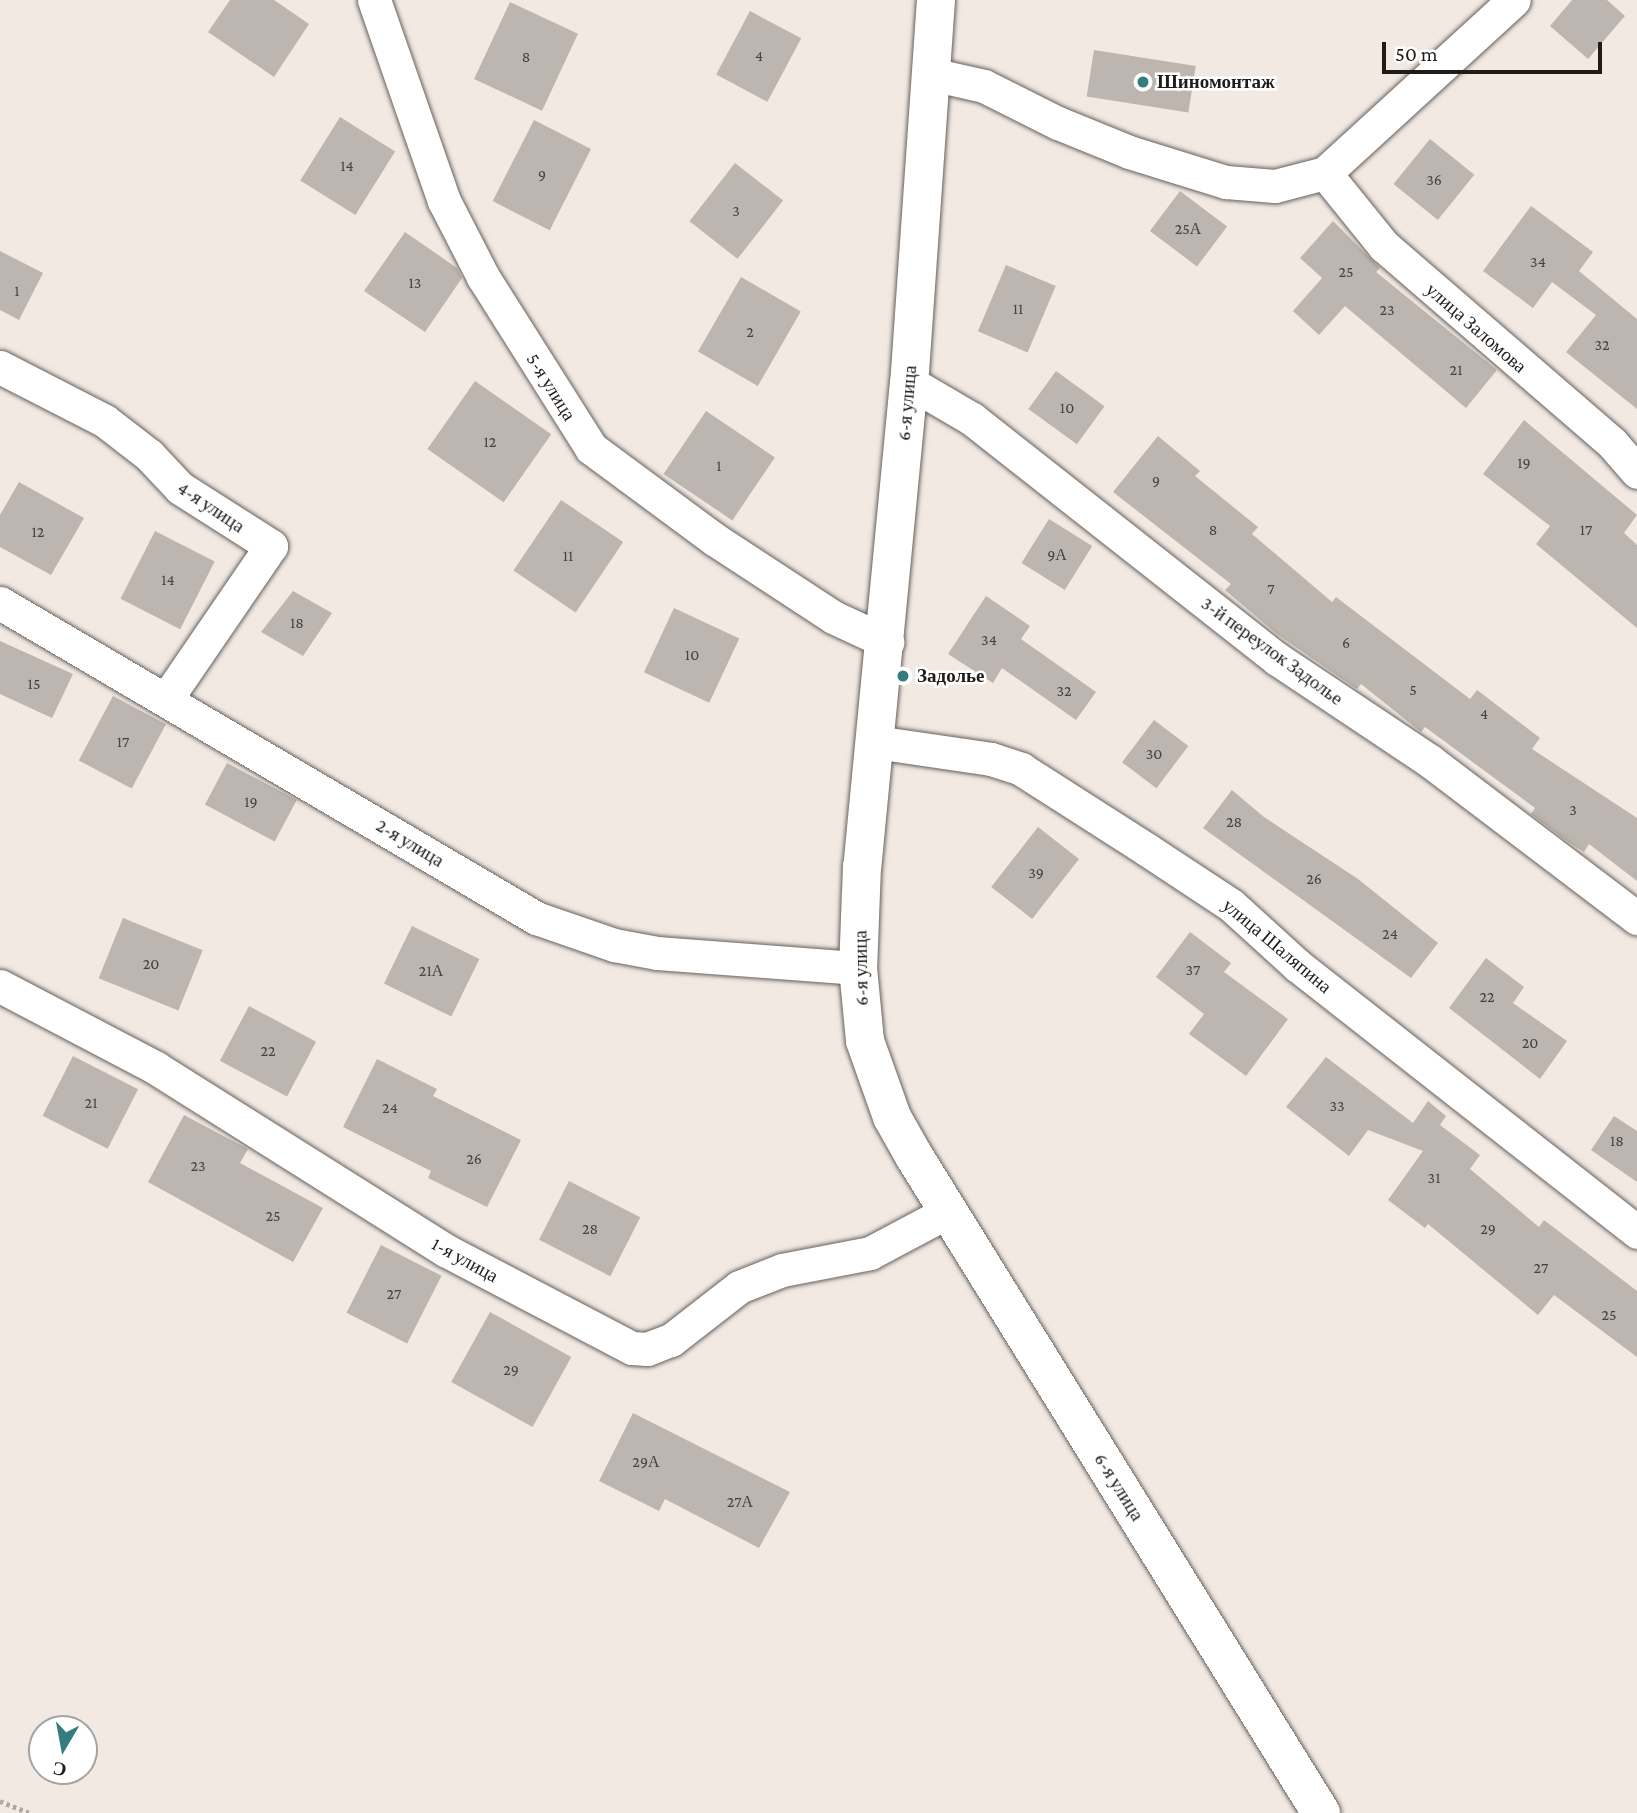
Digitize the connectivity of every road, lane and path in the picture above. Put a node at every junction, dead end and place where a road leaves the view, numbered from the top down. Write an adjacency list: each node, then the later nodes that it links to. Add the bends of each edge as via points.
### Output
1 (374, 0): 10 (street, 5-я улица, via 444,201 483,277 591,448 714,540 834,617)
2 (936, 0): 4 (street, 6-я улица)
3 (1514, 0): 5 (street)
4 (931, 74): 5 (street, via 984,86 1129,152 1226,182 1275,186); 7 (street, 6-я улица)
5 (1325, 173): 8 (street, улица Заломова, via 1384,246 1612,443)
6 (0, 367): 11 (street, 4-я улица, via 105,421 149,455 180,488 271,546)
7 (909, 382): 10 (street, 6-я улица); 13 (street, 3-й переулок Задолье, via 972,419 1278,659 1430,761)
8 (1637, 472)
9 (0, 603): 11 (street, 2-я улица)
10 (887, 642): 12 (street, 6-я улица)
11 (167, 698): 14 (street, 2-я улица, via 536,918 579,935 657,953)
12 (875, 742): 14 (street, 6-я улица); 17 (street, улица Шаляпина, via 991,759 1021,769 1231,905 1298,966)
13 (1637, 918)
14 (858, 968): 16 (street, 6-я улица, via 865,1041 877,1079 892,1117)
15 (0, 986): 16 (street, 1-я улица, via 156,1068 444,1250 632,1348 648,1349 671,1340 739,1287 782,1270 870,1253)
16 (948, 1211): 20 (street, 6-я улица)
17 (1636, 1228)
18 (0, 1801): 19 (path)
19 (29, 1813)
20 (1321, 1813)

